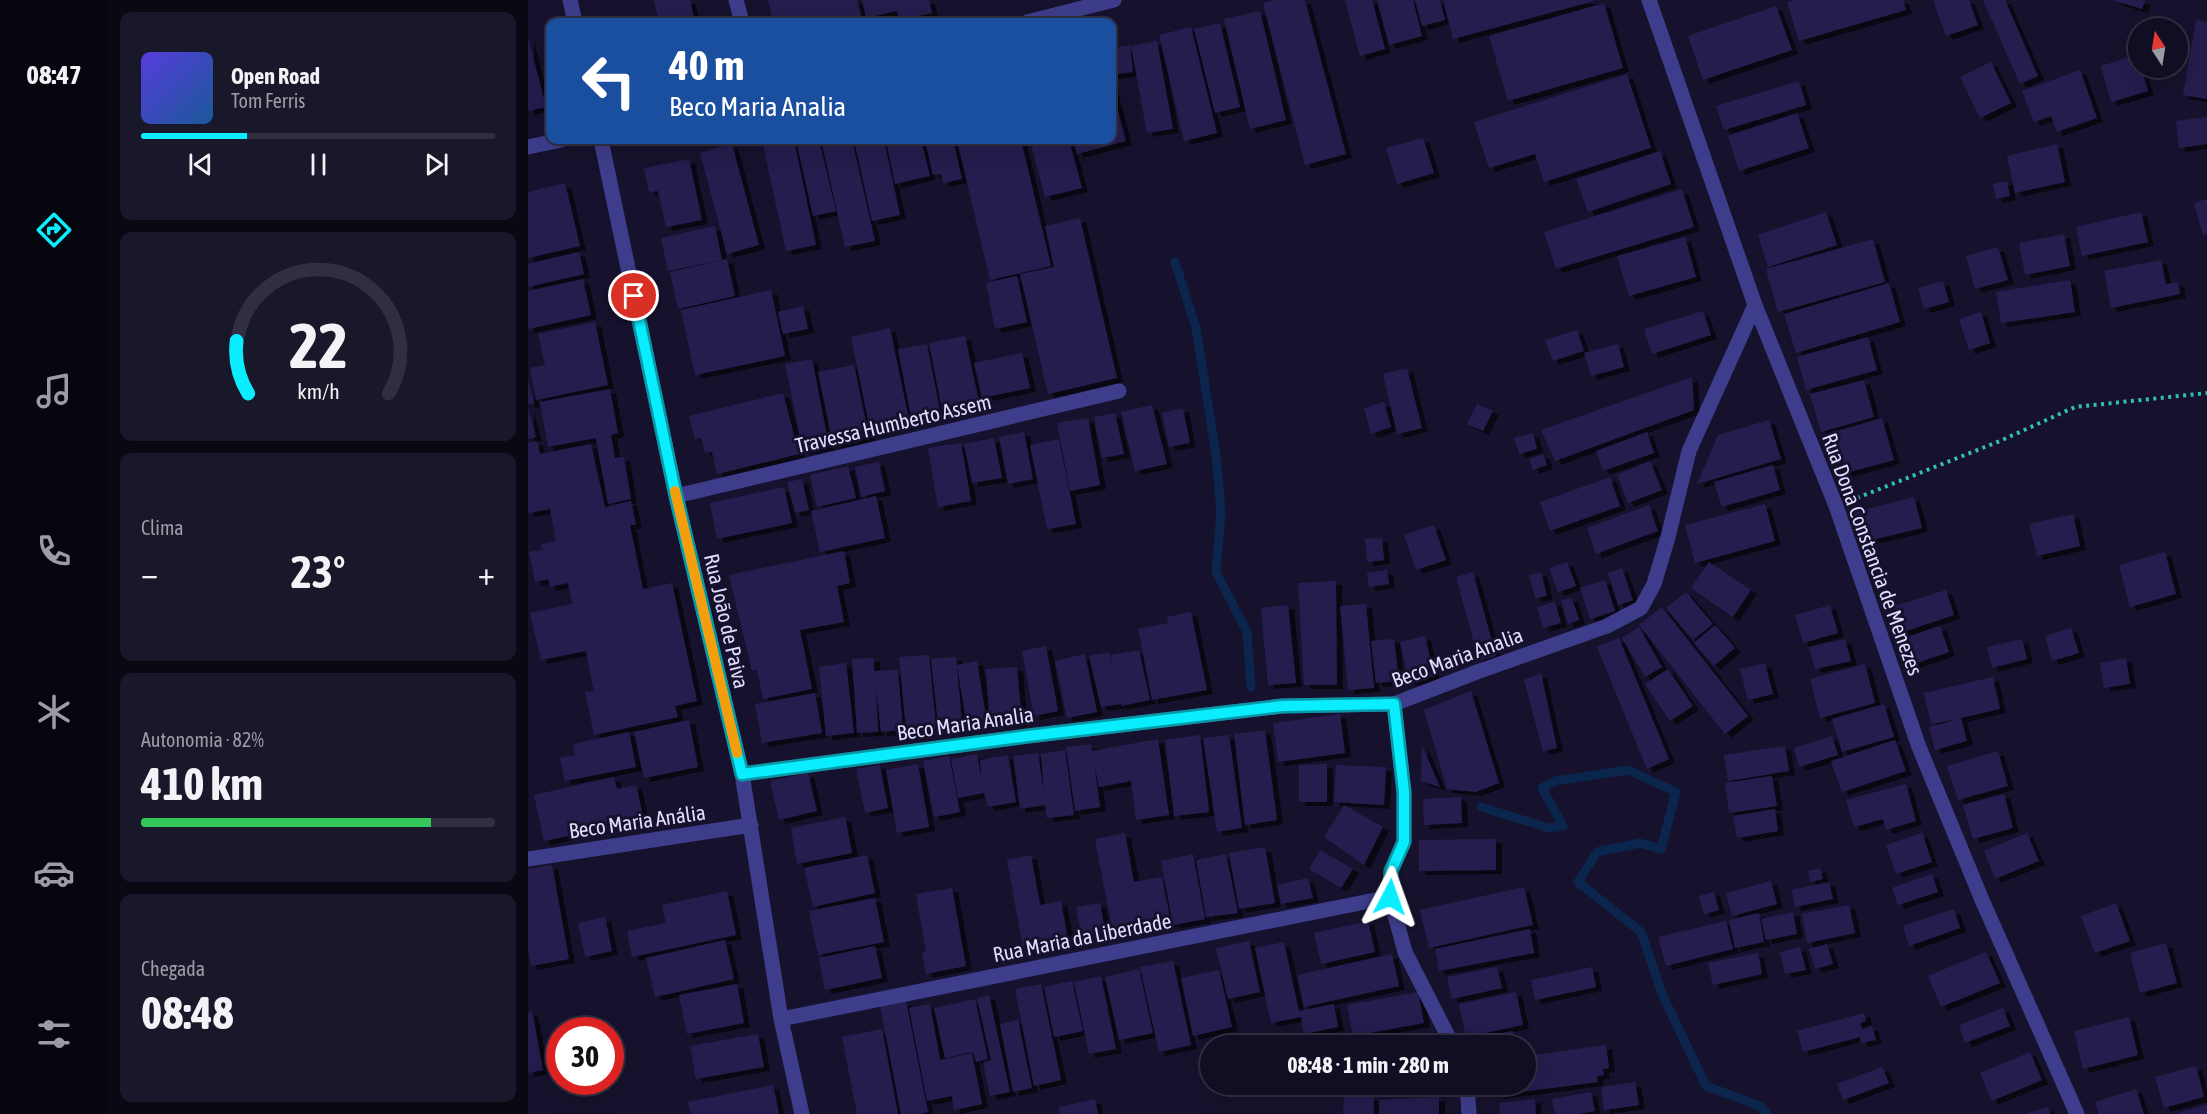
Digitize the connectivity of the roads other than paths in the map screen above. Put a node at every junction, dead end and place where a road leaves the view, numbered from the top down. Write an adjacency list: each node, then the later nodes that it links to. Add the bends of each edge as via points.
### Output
1 (570, 0): 5 (street)
2 (736, 0): 6 (street)
3 (1114, 0): 7 (street)
4 (1649, 0): 11 (street, Rua Dona Constancia de Menezes)
5 (574, 18)
6 (741, 18)
7 (1043, 18)
8 (546, 143): 10 (street)
9 (602, 144): 13 (street, Rua João de Paiva)
10 (528, 147)
11 (1755, 305): 14 (street, Beco Maria Analia, via 1689,451 1654,584 1641,608 1607,626); 24 (street, Rua Dona Constancia de Menezes, via 1836,506 1919,747)
12 (1119, 391): 13 (street, Travessa Humberto Assem)
13 (676, 496): 15 (street, Rua João de Paiva)
14 (1394, 704): 15 (street, Beco Maria Analia, via 1282,706); 18 (street, via 1404,792 1404,842 1391,871)
15 (742, 774): 16 (street, Rua João de Paiva)
16 (751, 825): 17 (street, Beco Maria Anália); 19 (street, Rua João de Paiva)
17 (528, 858)
18 (1390, 897): 19 (street, Rua Maria da Liberdade); 20 (street, via 1405,952)
19 (781, 1019): 22 (street, Rua João de Paiva)
20 (1447, 1035)
21 (1468, 1095): 23 (street)
22 (802, 1114)
23 (1469, 1114)
24 (2077, 1114)

